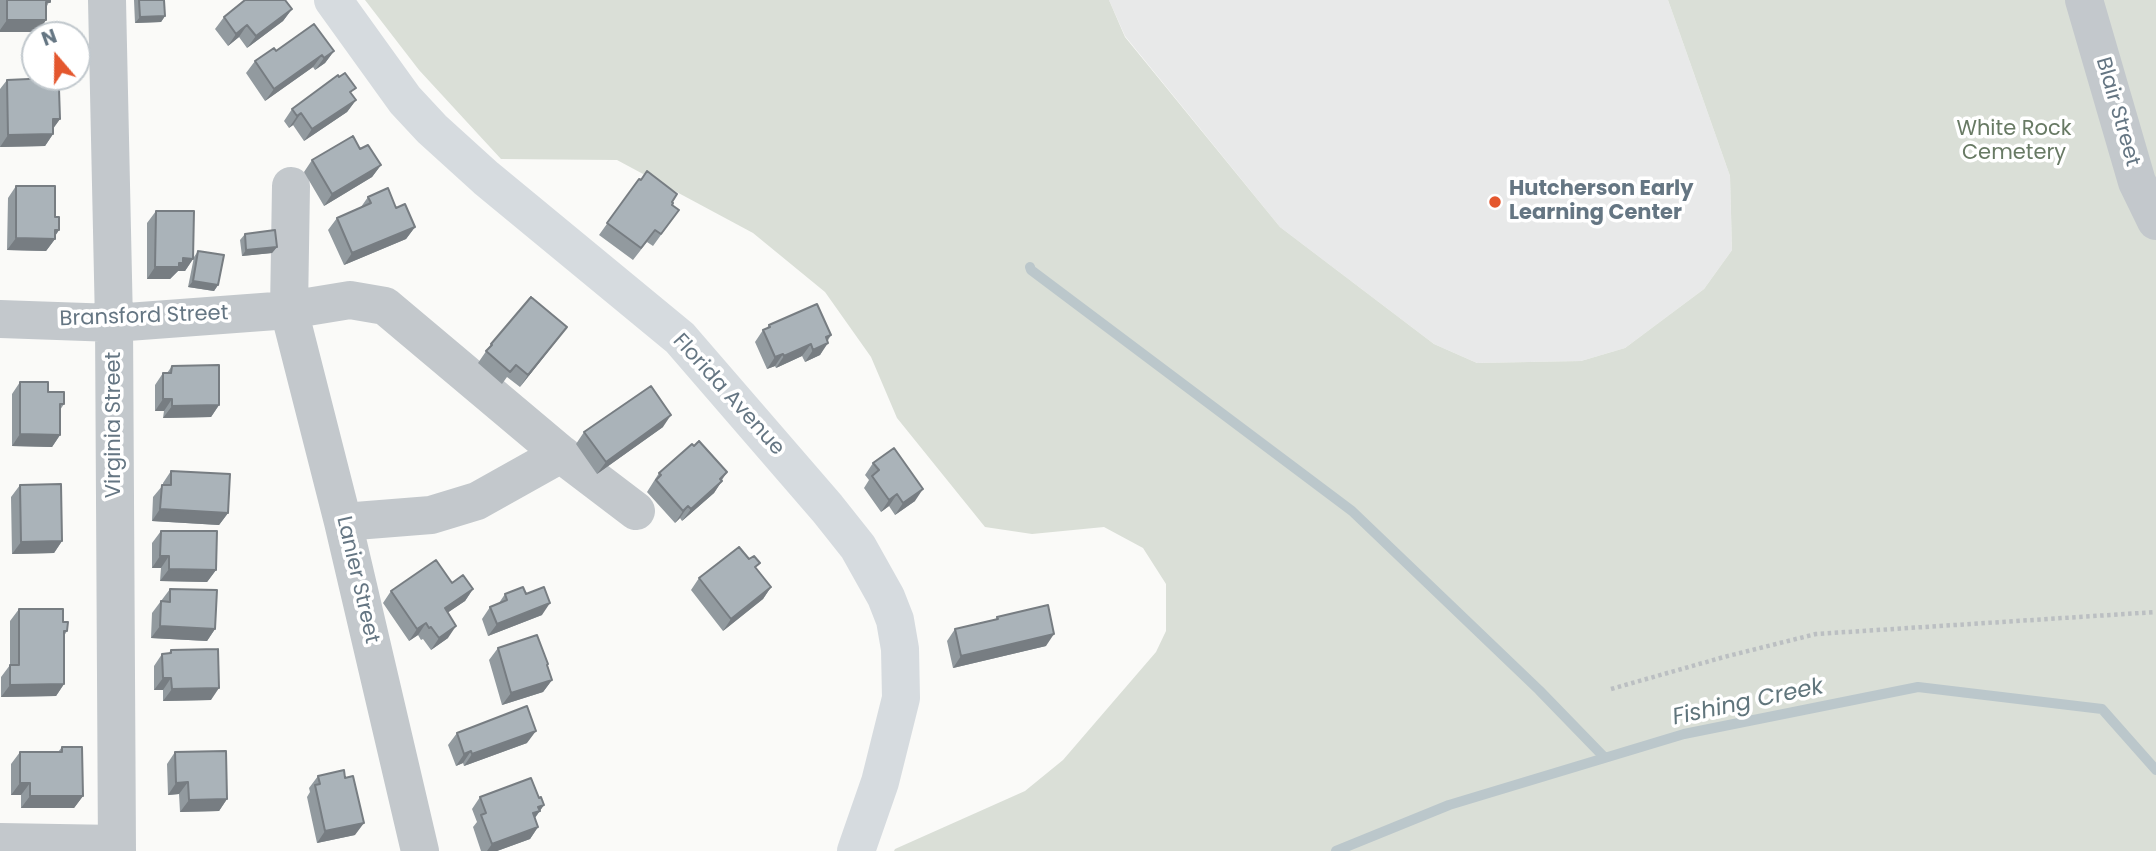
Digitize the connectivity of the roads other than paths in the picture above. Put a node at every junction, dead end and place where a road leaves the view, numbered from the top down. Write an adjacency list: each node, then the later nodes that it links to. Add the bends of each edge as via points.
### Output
1 (107, 0): 8 (street, Virginia Street)
2 (333, 0): 15 (main road, Florida Avenue, via 405,100 432,129 680,338 858,547 895,620 901,698 880,782)
3 (2084, 0): 5 (street, Blair Street, via 2137,182)
4 (291, 186): 6 (street, Lanier Street)
5 (2156, 221)
6 (289, 310): 8 (street, Bransford Street); 9 (street, Bransford Street, via 350,300 385,306); 11 (street, Lanier Street)
7 (0, 319): 8 (street, Bransford Street)
8 (114, 323): 13 (street, Virginia Street)
9 (561, 454): 10 (street, Bransford Street); 11 (street, via 477,501 431,515)
10 (636, 511)
11 (343, 522): 14 (street, Lanier Street)
12 (0, 842): 13 (street)
13 (117, 848)
14 (420, 851)
15 (856, 851)

